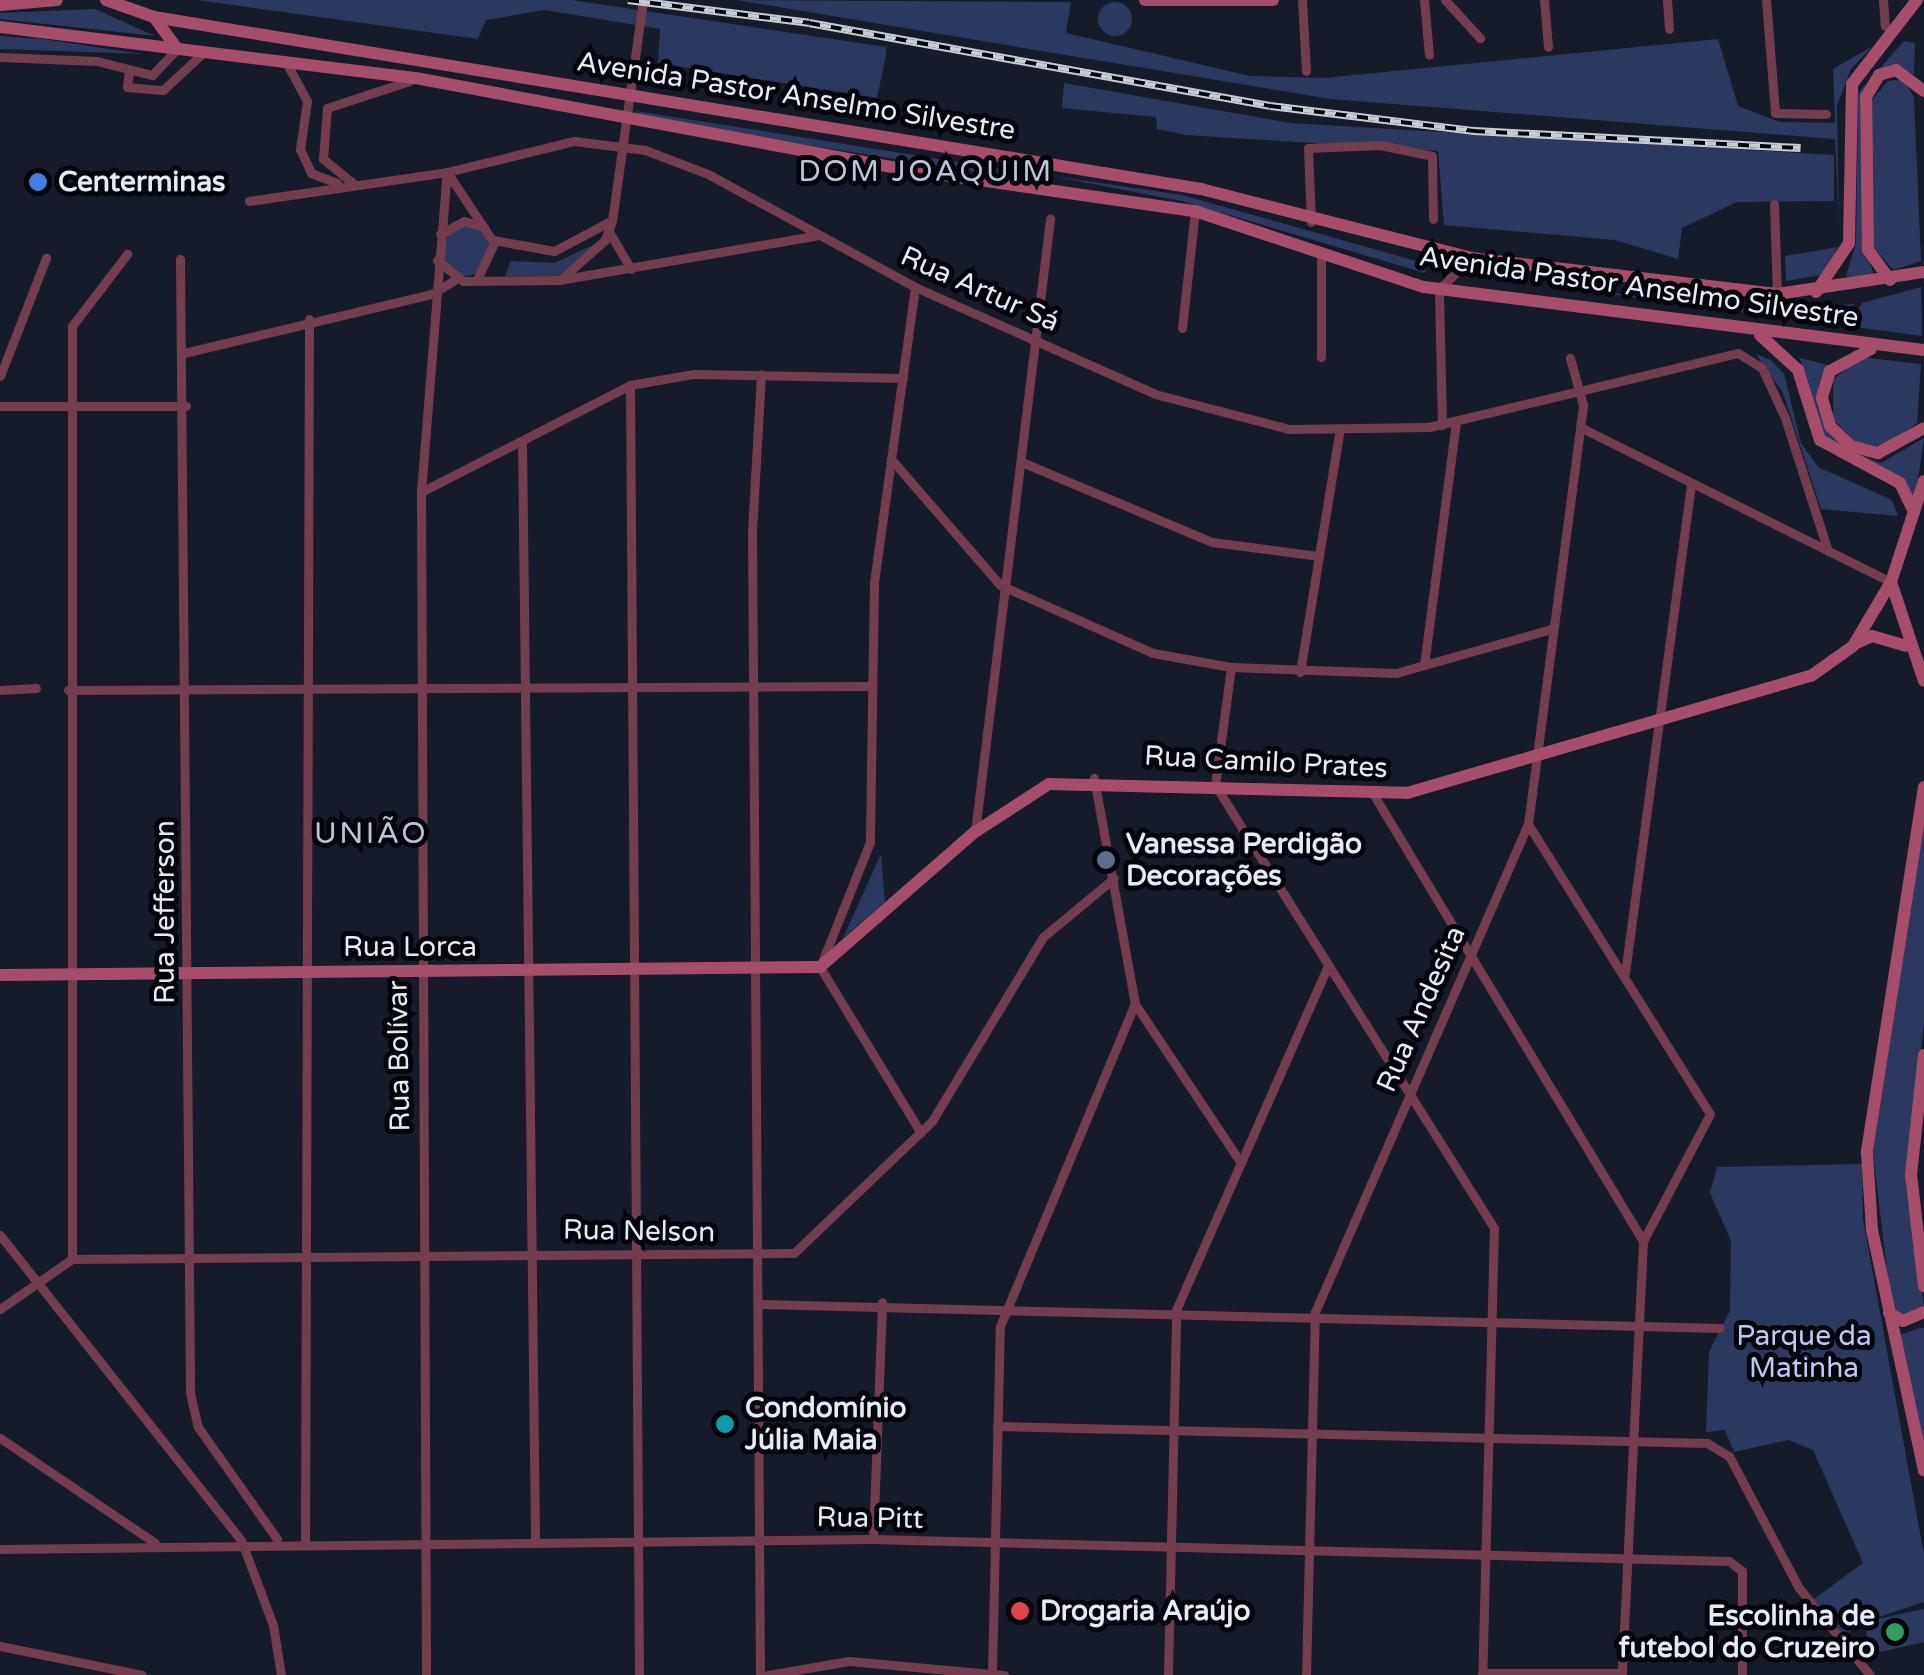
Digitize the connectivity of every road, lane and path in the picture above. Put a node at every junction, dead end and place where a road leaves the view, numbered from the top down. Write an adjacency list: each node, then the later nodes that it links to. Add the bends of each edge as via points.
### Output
1 (57, 0): 15 (main road)
2 (106, 0): 16 (main road, Avenida Pastor Anselmo Silvestre)
3 (642, 0): 40 (street)
4 (1145, 0): 14 (main road)
5 (1273, 0): 14 (main road)
6 (1302, 0): 27 (street)
7 (1424, 0): 24 (street)
8 (1444, 0): 20 (street)
9 (1544, 0): 21 (street)
10 (1667, 0): 19 (street)
11 (1766, 0): 31 (street, via 1775,113)
12 (1883, 0): 17 (street)
13 (1917, 0): 59 (main road, via 1852,84 1849,243)
14 (1183, 2)
15 (0, 4)
16 (154, 17): 22 (main road); 39 (main road, Avenida Pastor Anselmo Silvestre, via 1088,168)
17 (1885, 26)
18 (0, 27): 22 (main road, Avenida Pastor Anselmo Silvestre)
19 (1669, 29)
20 (1480, 38)
21 (1548, 47)
22 (177, 49): 23 (main road, Avenida Pastor Anselmo Silvestre); 28 (street, via 163,71)
23 (203, 53): 26 (main road, Avenida Pastor Anselmo Silvestre); 28 (street, via 163,90 127,87)
24 (1429, 55)
25 (0, 57): 28 (street, via 98,61)
26 (285, 60): 29 (main road, Avenida Pastor Anselmo Silvestre); 33 (street, via 304,84 300,150 311,174)
27 (1306, 71)
28 (129, 72)
29 (422, 80): 33 (street, via 377,84 327,108 323,159); 36 (main road, Avenida Pastor Anselmo Silvestre, via 895,168)
30 (1924, 91): 56 (main road, via 1896,70 1879,75 1866,97 1868,250)
31 (1826, 114)
32 (448, 172): 33 (street, Rua Artur Sá); 41 (street); 42 (street); 43 (street, Rua Artur Sá, via 574,141 646,150 708,174)
33 (354, 184): 34 (street, Rua Artur Sá)
34 (249, 200)
35 (1774, 204): 61 (street)
36 (1195, 211): 46 (main road, Avenida Pastor Anselmo Silvestre); 63 (street)
37 (1050, 219): 65 (street)
38 (1433, 219): 39 (street, via 1432,156 1380,145 1308,148)
39 (1312, 222): 49 (main road, Avenida Pastor Anselmo Silvestre)
40 (610, 225): 44 (street, via 554,251); 51 (street); 55 (street)
41 (484, 227): 42 (street, via 464,221); 44 (street)
42 (439, 236): 47 (street)
43 (815, 236): 51 (street); 57 (street, Rua Artur Sá)
44 (493, 240): 54 (street, via 493,262)
45 (127, 254): 77 (street, via 72,326)
46 (1321, 254): 58 (main road, Avenida Pastor Anselmo Silvestre); 69 (street)
47 (436, 257): 53 (street); 60 (street, Rua Bolívar)
48 (46, 258): 72 (street)
49 (1471, 258): 58 (street); 61 (main road, Avenida Pastor Anselmo Silvestre)
50 (180, 259): 68 (street, Rua Jefferson)
51 (631, 269): 55 (street)
52 (1924, 272): 56 (main road, Avenida Pastor Anselmo Silvestre)
53 (456, 279): 54 (street); 60 (street)
54 (472, 280): 55 (street)
55 (559, 280)
56 (1890, 280): 59 (main road, Avenida Pastor Anselmo Silvestre)
57 (914, 287): 65 (street, Rua Artur Sá); 73 (street)
58 (1438, 289): 64 (main road, Avenida Pastor Anselmo Silvestre); 80 (street)
59 (1814, 293): 61 (main road, Avenida Pastor Anselmo Silvestre)
60 (432, 294): 62 (street); 89 (street, Rua Bolívar)
61 (1777, 294)
62 (309, 319): 68 (street); 106 (street)
63 (1182, 328)
64 (1751, 331): 66 (main road, Avenida Pastor Anselmo Silvestre); 90 (main road, via 1798,370 1820,440 1900,483)
65 (1038, 338): 83 (street, Rua Artur Sá, via 1211,414); 86 (street)
66 (1892, 348): 67 (main road, Avenida Pastor Anselmo Silvestre); 82 (main road, via 1836,363 1824,415 1864,452 1892,451)
67 (1924, 350)
68 (184, 353): 78 (street, Rua Jefferson)
69 (1321, 357)
70 (1570, 358): 75 (street, Rua Andesita)
71 (762, 374): 73 (street); 74 (street); 108 (street)
72 (0, 376)
73 (903, 378): 85 (street)
74 (630, 385): 84 (street); 104 (street)
75 (1579, 394): 79 (street, Rua Artur Sá); 81 (street, Rua Andesita); 91 (street, Rua Artur Sá, via 1738,353 1762,368)
76 (0, 406): 77 (street)
77 (69, 406): 78 (street); 111 (street)
78 (186, 406): 105 (street, Rua Jefferson)
79 (1456, 422): 80 (street, Rua Artur Sá); 98 (street)
80 (1442, 424): 83 (street, Rua Artur Sá)
81 (1580, 426): 88 (street); 95 (street, Rua Andesita)
82 (1924, 428)
83 (1339, 434): 92 (street)
84 (522, 441): 89 (street); 102 (street)
85 (892, 458): 94 (street); 107 (street)
86 (1024, 463): 92 (street, via 1212,542); 94 (street)
87 (1924, 481): 90 (main road, Rua Camilo Prates)
88 (1691, 483): 91 (street); 112 (street)
89 (421, 492): 103 (street, Rua Bolívar)
90 (1914, 512): 93 (main road, Rua Camilo Prates)
91 (1828, 551): 93 (street)
92 (1319, 556): 100 (street)
93 (1891, 582): 96 (main road, Rua Camilo Prates); 97 (main road)
94 (1007, 590): 99 (street, via 1118,640); 119 (street)
95 (1552, 629): 98 (street); 113 (street, Rua Andesita)
96 (1852, 646): 97 (main road, via 1872,636); 112 (main road, Rua Camilo Prates, via 1811,676)
97 (1906, 646): 101 (main road)
98 (1424, 665): 100 (street)
99 (1230, 667): 100 (street); 115 (street)
100 (1300, 672)
101 (1924, 681)
102 (528, 684): 103 (street); 104 (street); 127 (street)
103 (420, 685): 106 (street); 126 (street, Rua Bolívar)
104 (634, 685): 108 (street); 128 (street)
105 (188, 686): 106 (street); 111 (street); 129 (street, Rua Jefferson)
106 (304, 686): 125 (street)
107 (870, 686): 108 (street); 123 (street, via 867,860)
108 (753, 687): 124 (street)
109 (36, 688): 110 (street)
110 (0, 690)
111 (68, 690): 132 (street)
112 (1661, 721): 113 (main road, Rua Camilo Prates); 130 (street)
113 (1538, 758): 117 (main road, Rua Camilo Prates); 118 (street, Rua Andesita)
114 (1094, 778): 115 (main road, Rua Camilo Prates); 119 (main road, Rua Camilo Prates, via 1036,790); 120 (street)
115 (1215, 786): 117 (main road, Rua Camilo Prates); 122 (street)
116 (1924, 788): 156 (main road, via 1868,1153)
117 (1375, 798): 121 (street)
118 (1528, 824): 121 (street, Rua Andesita); 130 (street)
119 (975, 832): 123 (main road, Rua Camilo Prates)
120 (1114, 878): 133 (street); 136 (street, Rua Nelson, via 1042,937)
121 (1468, 955): 135 (street, Rua Andesita); 139 (street)
122 (1328, 966): 135 (street); 137 (street)
123 (820, 967): 124 (main road, Rua Lorca); 136 (street)
124 (755, 971): 128 (main road, Rua Lorca); 145 (street)
125 (303, 972): 126 (main road, Rua Lorca); 129 (main road, Rua Lorca); 143 (street)
126 (420, 972): 127 (main road, Rua Lorca); 140 (street, Rua Bolívar)
127 (532, 972): 128 (main road, Rua Lorca); 141 (street)
128 (636, 972): 144 (street)
129 (187, 973): 132 (main road, Rua Lorca); 142 (street, Rua Jefferson)
130 (1625, 973): 139 (street, via 1710,1114)
131 (0, 975): 132 (main road, Rua Lorca)
132 (71, 976): 146 (street)
133 (1134, 1004): 137 (street); 151 (street)
134 (1924, 1055): 148 (main road, via 1911,1192)
135 (1409, 1093): 154 (street, Rua Andesita); 157 (street, via 1494,1228)
136 (921, 1133): 145 (street, Rua Nelson, via 816,1240)
137 (1241, 1163): 153 (street)
138 (0, 1235): 147 (street)
139 (1642, 1241): 158 (street)
140 (425, 1251): 141 (street, Rua Nelson); 143 (street, Rua Nelson); 170 (street, Rua Bolívar)
141 (530, 1252): 144 (street, Rua Nelson); 171 (street)
142 (190, 1254): 143 (street, Rua Nelson); 146 (street, Rua Nelson); 169 (street, Rua Jefferson, via 191,1411)
143 (307, 1254): 175 (street)
144 (639, 1254): 145 (street, Rua Nelson); 176 (street)
145 (758, 1256): 150 (street)
146 (72, 1259): 147 (street, Rua Nelson)
147 (34, 1279): 152 (street, Rua Nelson); 174 (street)
148 (1924, 1286)
149 (882, 1302): 150 (street); 151 (street); 173 (street)
150 (760, 1304): 172 (street)
151 (1004, 1306): 153 (street); 162 (street)
152 (0, 1309)
153 (1176, 1310): 154 (street); 163 (street)
154 (1315, 1312): 157 (street); 164 (street, Rua Andesita)
155 (1924, 1312): 156 (main road, via 1903,1321)
156 (1889, 1313): 161 (main road)
157 (1493, 1316): 158 (street); 165 (street)
158 (1633, 1322): 160 (street); 167 (street)
159 (1924, 1324): 161 (main road)
160 (1720, 1328)
161 (1894, 1339): 168 (main road)
162 (997, 1426): 163 (street); 178 (street)
163 (1172, 1428): 164 (street); 179 (street)
164 (1310, 1432): 165 (street); 181 (street, Rua Andesita)
165 (1489, 1434): 167 (street); 182 (street)
166 (0, 1438): 177 (street)
167 (1631, 1442): 183 (street); 199 (street, via 1722,1449 1798,1588)
168 (1924, 1470)
169 (276, 1539): 174 (street, Rua Pitt); 175 (street, Rua Pitt)
170 (425, 1539): 171 (street, Rua Pitt); 175 (street, Rua Pitt); 192 (street, Rua Bolívar)
171 (535, 1539): 176 (street, Rua Pitt)
172 (761, 1539): 173 (street, Rua Pitt); 176 (street, Rua Pitt); 194 (street)
173 (873, 1539): 178 (street, Rua Pitt)
174 (241, 1540): 177 (street, Rua Pitt); 191 (street, via 273,1625)
175 (305, 1540)
176 (640, 1541): 193 (street)
177 (158, 1544): 180 (street, Rua Pitt)
178 (994, 1546): 179 (street, Rua Pitt); 186 (street)
179 (1170, 1547): 181 (street, Rua Pitt); 196 (street)
180 (0, 1549)
181 (1309, 1550): 182 (street, Rua Pitt); 197 (street, Rua Andesita)
182 (1486, 1558): 183 (street, Rua Pitt); 188 (street)
183 (1626, 1559): 189 (street); 198 (street, Rua Pitt, via 1738,1564)
184 (0, 1646): 190 (street)
185 (899, 1670): 186 (street); 187 (street)
186 (992, 1672): 195 (street)
187 (771, 1674)
188 (1482, 1674): 189 (street)
189 (1622, 1674)
190 (142, 1675)
191 (281, 1675)
192 (426, 1675)
193 (639, 1675)
194 (760, 1675)
195 (1004, 1675)
196 (1168, 1675)
197 (1306, 1675)
198 (1742, 1675)
199 (1870, 1675)

